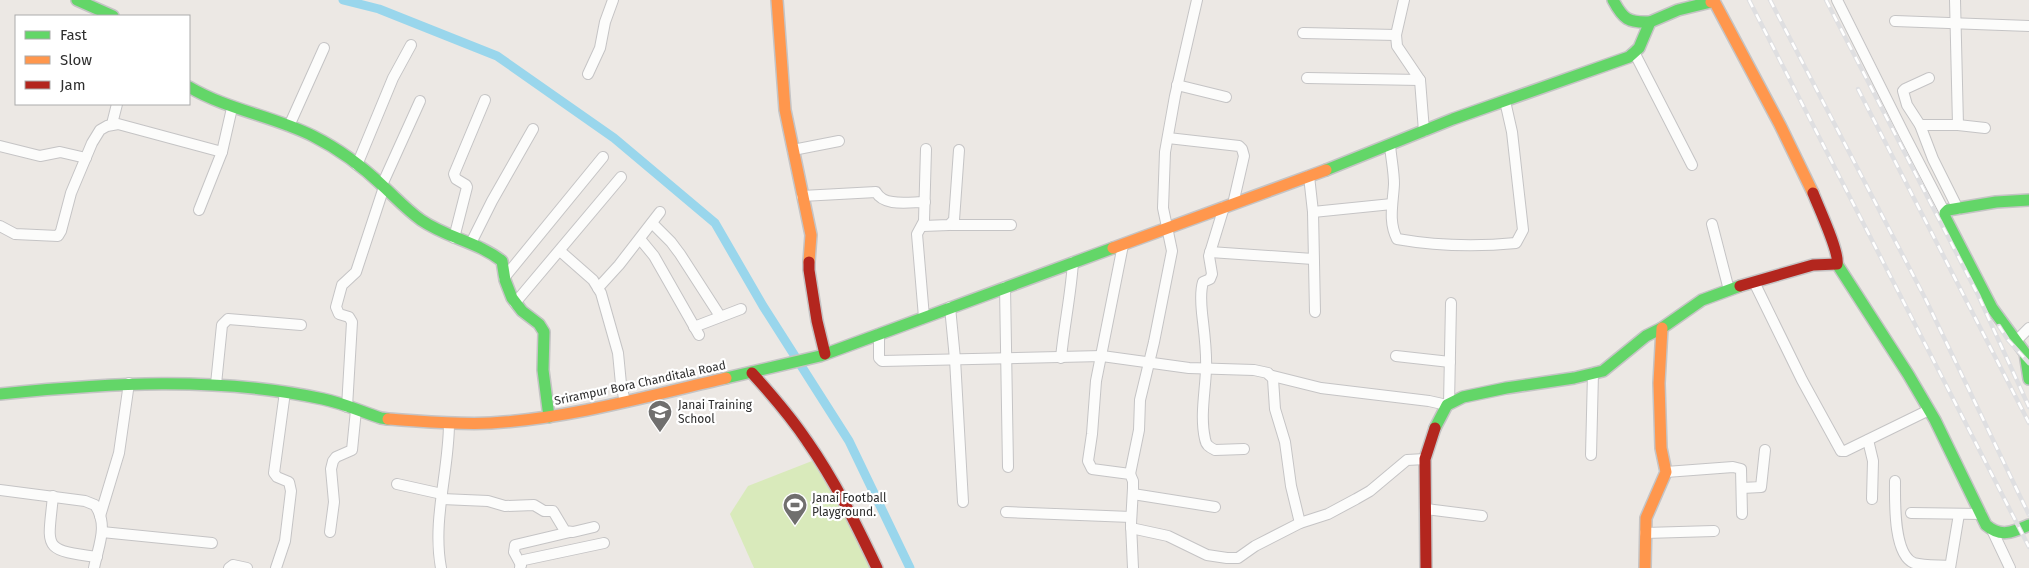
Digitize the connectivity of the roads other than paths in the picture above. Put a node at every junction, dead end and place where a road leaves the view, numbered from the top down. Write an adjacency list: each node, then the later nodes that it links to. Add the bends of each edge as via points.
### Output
1 (77, 0): 9 (street)
2 (613, 0): 19 (street, via 600,48)
3 (777, 0): 43 (street, via 785,110)
4 (1197, 0): 23 (street)
5 (1404, 0): 15 (street)
6 (1613, 0): 11 (street, via 1622,17 1633,23)
7 (1838, 0): 62 (street)
8 (1955, 0): 12 (street)
9 (111, 15)
10 (1895, 21): 12 (street)
11 (1650, 22): 18 (street, via 1639,48); 78 (street, via 1678,10 1714,1 1798,160 1828,226)
12 (1957, 23): 13 (street); 33 (street)
13 (2029, 26)
14 (1303, 33): 15 (street)
15 (1396, 34): 22 (street, via 1397,46)
16 (411, 45): 48 (street, via 393,78)
17 (324, 48): 34 (street)
18 (1634, 52): 27 (street, Srirampur Bora Chanditala Road, via 1630,57); 49 (street)
19 (588, 74)
20 (1307, 78): 22 (street)
21 (1929, 78): 32 (street, via 1902,91)
22 (1420, 80): 37 (street)
23 (1178, 85): 25 (street); 38 (street)
24 (190, 87): 30 (street)
25 (1226, 97)
26 (485, 100): 70 (street, via 454,174 467,187)
27 (1504, 100): 37 (street, Srirampur Bora Chanditala Road); 56 (street, via 1512,132 1523,230 1516,243 1482,246 1397,239 1392,229)
28 (420, 101): 52 (street)
29 (117, 105): 31 (street)
30 (232, 108): 34 (street); 45 (street)
31 (112, 124): 45 (street); 47 (street, via 100,130)
32 (1920, 125): 33 (street); 58 (street)
33 (1958, 125): 35 (street)
34 (289, 126): 48 (street, via 312,135)
35 (1986, 128)
36 (533, 129): 72 (street)
37 (1424, 131): 40 (street, Srirampur Bora Chanditala Road)
38 (1168, 138): 57 (street, via 1239,146 1242,149 1244,156); 69 (street, via 1163,208)
39 (839, 141): 43 (street)
40 (1390, 145): 50 (street, Srirampur Bora Chanditala Road); 56 (street, via 1394,184)
41 (0, 146): 47 (street, via 40,156 60,152)
42 (926, 149): 55 (street)
43 (793, 150): 53 (street)
44 (959, 150): 65 (street)
45 (222, 152): 59 (street)
46 (603, 157): 79 (street)
47 (86, 158): 67 (street, via 70,193 58,236 15,234)
48 (357, 165): 52 (street)
49 (1692, 165)
50 (1309, 176): 57 (street, Srirampur Bora Chanditala Road); 61 (street)
51 (622, 177): 74 (street)
52 (384, 186): 70 (street, via 421,220); 115 (street, via 356,272 342,285 336,307 339,314 349,317 352,322)
53 (802, 196): 55 (street, via 876,192 885,201); 96 (street, via 811,235 809,270)
54 (2029, 200): 58 (street)
55 (925, 202): 68 (street)
56 (1392, 204): 61 (street)
57 (1229, 206): 69 (street, Srirampur Bora Chanditala Road); 75 (street)
58 (1958, 209): 62 (street)
59 (199, 210)
60 (660, 212): 63 (street)
61 (1313, 212): 76 (street)
62 (1945, 213): 95 (street, via 1992,308)
63 (652, 223): 71 (street); 89 (street, via 676,248)
64 (1712, 224): 83 (street)
65 (951, 225): 66 (street); 68 (street)
66 (1011, 225)
67 (0, 226)
68 (923, 226): 90 (street, via 917,234)
69 (1167, 230): 73 (street, Srirampur Bora Chanditala Road); 103 (street, via 1172,251)
70 (454, 238): 72 (street)
71 (640, 239): 82 (street); 89 (street, via 654,256 696,331)
72 (471, 243): 79 (street, via 502,261)
73 (1123, 245): 77 (street, Srirampur Bora Chanditala Road); 97 (street)
74 (560, 251): 82 (street); 84 (street)
75 (1210, 252): 76 (street); 104 (street, via 1212,274 1204,282 1201,300)
76 (1314, 259): 88 (street)
77 (1073, 262): 81 (street, Srirampur Bora Chanditala Road); 99 (street)
78 (1837, 264): 80 (street, via 1813,265); 116 (street)
79 (504, 278): 84 (street)
80 (1754, 282): 83 (street); 119 (street, via 1838,448 1845,451)
81 (1005, 287): 86 (street, Srirampur Bora Chanditala Road); 101 (street)
82 (598, 288): 113 (street, via 612,327)
83 (1729, 290): 92 (street, via 1702,300)
84 (515, 303): 117 (street, via 534,319 545,336 543,363)
85 (1451, 304): 102 (street)
86 (950, 307): 90 (street, Srirampur Bora Chanditala Road); 100 (street)
87 (741, 309): 89 (street)
88 (1315, 312)
89 (720, 316)
90 (924, 317): 94 (street, Srirampur Bora Chanditala Road)
91 (301, 324): 110 (street, via 228,319 222,325)
92 (1662, 328): 106 (street, via 1646,336 1602,371); 125 (street, via 1659,383)
93 (2029, 328): 95 (street)
94 (879, 334): 96 (street, Srirampur Bora Chanditala Road); 100 (street, via 879,358 882,361)
95 (2016, 341): 108 (street, via 2025,353)
96 (820, 355): 105 (street, Srirampur Bora Chanditala Road)
97 (1102, 356): 99 (street); 103 (street); 126 (street, via 1096,381 1088,461 1092,469)
98 (1396, 356): 102 (street)
99 (1061, 358): 101 (street)
100 (955, 359): 101 (street); 135 (street)
101 (1006, 359): 124 (street)
102 (1450, 362): 114 (street)
103 (1148, 364): 104 (street); 126 (street)
104 (1207, 368): 107 (street, via 1254,370); 120 (street, via 1203,408 1205,442 1215,450)
105 (752, 373): 113 (street, Srirampur Bora Chanditala Road); 167 (street, via 796,424 817,455)
106 (1594, 373): 114 (street, via 1472,395); 122 (street)
107 (1270, 375): 114 (street, via 1321,388); 146 (street)
108 (2029, 379)
109 (129, 382): 110 (street, Srirampur Bora Chanditala Road); 112 (street, Srirampur Bora Chanditala Road); 143 (street, via 119,453)
110 (216, 384): 111 (street, Srirampur Bora Chanditala Road)
111 (285, 392): 115 (street, Srirampur Bora Chanditala Road, via 325,399); 165 (street, via 274,473 289,482 291,491 285,541)
112 (0, 394)
113 (625, 402): 117 (street, Srirampur Bora Chanditala Road)
114 (1448, 405): 123 (street, via 1435,429)
115 (352, 409): 118 (street, Srirampur Bora Chanditala Road, via 381,418); 152 (street, via 352,450 336,456 331,469 334,502)
116 (1929, 410): 119 (street); 142 (street)
117 (549, 418): 118 (street, Srirampur Bora Chanditala Road)
118 (449, 423): 133 (street)
119 (1868, 440): 134 (street, via 1873,461)
120 (1244, 449)
121 (1764, 450): 129 (street, via 1761,487)
122 (1591, 455)
123 (1425, 459): 137 (street); 146 (street, via 1408,460 1363,495 1328,514)
124 (1008, 468)
125 (1666, 472): 129 (street, via 1739,468); 155 (street, via 1646,518)
126 (1130, 474): 131 (street)
127 (1895, 481): 160 (street, via 1894,514 1904,554 1909,560)
128 (397, 484): 133 (street)
129 (1742, 488): 140 (street)
130 (0, 490): 132 (street)
131 (1133, 494): 136 (street); 145 (street)
132 (53, 496): 143 (street, via 92,503); 158 (street, via 50,537 53,546 73,554)
133 (442, 496): 153 (street, via 505,506 534,505 544,511 553,511 563,528); 166 (street)
134 (1872, 499)
135 (963, 502)
136 (1215, 507)
137 (1426, 509): 144 (street); 169 (street)
138 (1006, 512): 145 (street)
139 (1911, 513): 141 (street)
140 (1742, 514)
141 (1959, 514): 142 (street); 161 (street)
142 (1981, 514): 154 (street)
143 (100, 516): 151 (street)
144 (1482, 516)
145 (1132, 517): 149 (street)
146 (1300, 523): 149 (street, via 1238,558 1207,555 1168,536)
147 (2029, 525): 154 (street, via 2003,534)
148 (594, 527): 153 (street)
149 (1131, 528): 168 (street)
150 (1714, 531): 155 (street)
151 (102, 532): 156 (street); 158 (street)
152 (330, 532)
153 (570, 532): 159 (street, via 515,545 514,552)
154 (1993, 532): 171 (street)
155 (1645, 533): 170 (street)
156 (212, 543)
157 (604, 543): 159 (street, via 524,560)
158 (97, 557): 162 (street)
159 (520, 566)
160 (1930, 566): 161 (street)
161 (1950, 567)
162 (94, 568)
163 (229, 568): 164 (street, via 233,565)
164 (247, 568)
165 (276, 568)
166 (441, 568)
167 (877, 568)
168 (1133, 568)
169 (1426, 568)
170 (1644, 568)
171 (2010, 568)

